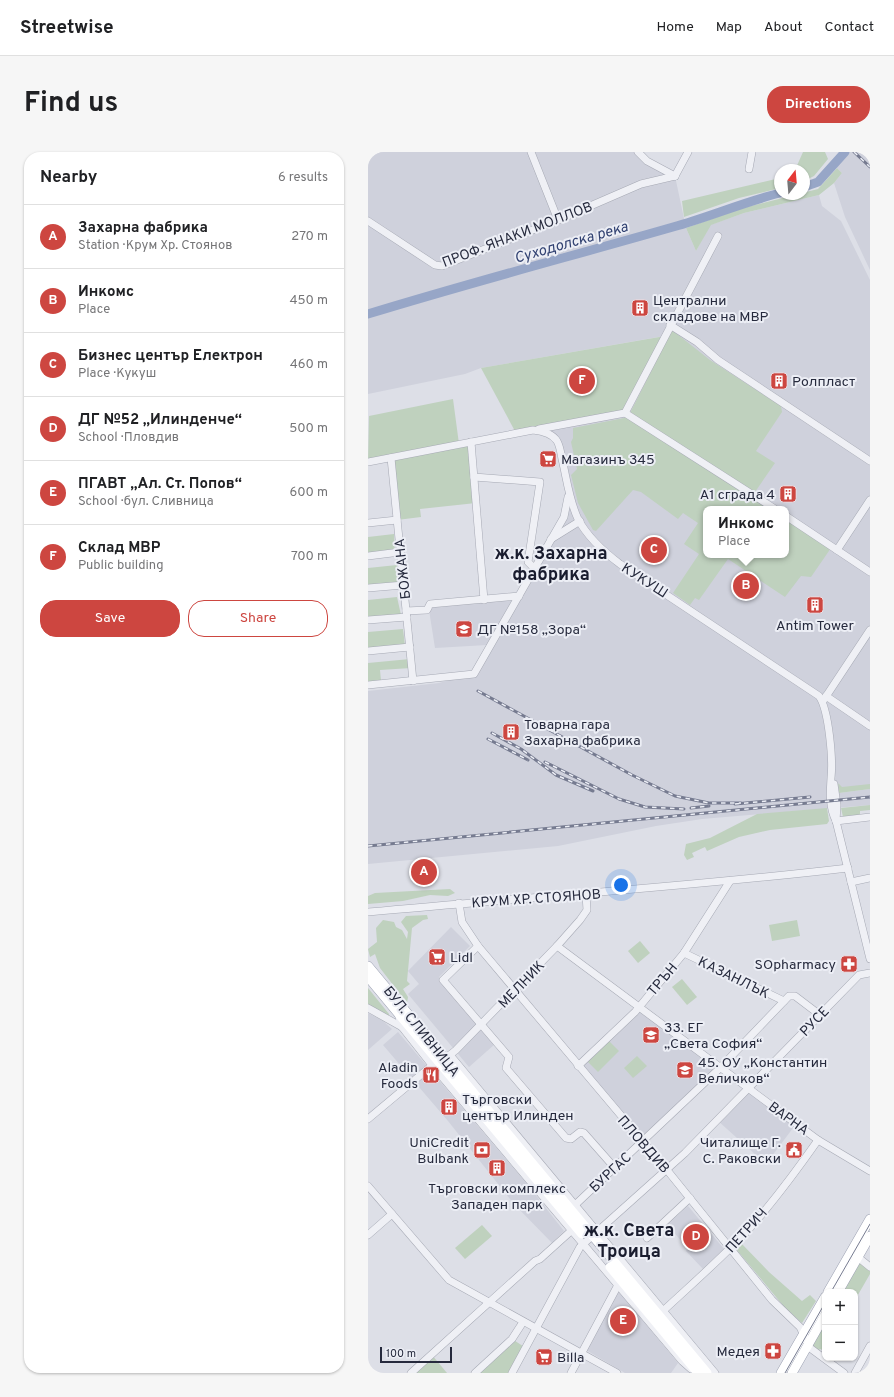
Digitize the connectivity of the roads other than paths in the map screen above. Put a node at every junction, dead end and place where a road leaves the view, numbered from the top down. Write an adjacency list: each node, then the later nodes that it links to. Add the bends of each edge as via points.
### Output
1 (531, 152): 7 (street)
2 (688, 152): 6 (street)
3 (638, 153): 6 (street)
4 (749, 153): 5 (street)
5 (749, 169)
6 (675, 176): 7 (street, ПРОФ. ЯНАКИ МОЛЛОВ, via 641,184)
7 (558, 220): 8 (street, ПРОФ. ЯНАКИ МОЛЛОВ, via 438,266)
8 (368, 221)
9 (718, 236): 10 (street)
10 (670, 325): 11 (street); 15 (street)
11 (625, 413): 12 (street); 20 (street)
12 (533, 430): 13 (street, КУКУШ); 18 (street, КУКУШ, via 548,433 557,442)
13 (471, 442): 14 (street, КУКУШ); 17 (street)
14 (391, 458): 16 (street, КУКУШ); 23 (street, БОЖАНА)
15 (870, 461)
16 (368, 462)
17 (474, 478): 32 (street, via 540,482 528,562); 37 (street)
18 (569, 493): 21 (street, КУКУШ); 25 (street, via 567,509)
19 (870, 500): 29 (street)
20 (770, 506)
21 (578, 518): 25 (street, via 570,516); 26 (street); 27 (street, КУКУШ)
22 (789, 518): 29 (street)
23 (397, 520): 24 (street); 30 (street, БОЖАНА)
24 (368, 523)
25 (559, 525): 28 (street)
26 (569, 528): 27 (street); 28 (street)
27 (589, 537): 45 (street, КУКУШ, via 620,564)
28 (550, 539): 32 (street)
29 (837, 550): 33 (street)
30 (400, 552): 31 (street); 34 (street, БОЖАНА)
31 (368, 556)
32 (534, 567): 36 (street)
33 (870, 572)
34 (404, 585): 35 (street); 38 (street, БОЖАНА)
35 (368, 588)
36 (519, 596): 37 (street); 43 (street, via 474,674)
37 (484, 600): 38 (street, via 430,604 427,610)
38 (406, 614): 39 (street); 41 (street, БОЖАНА)
39 (368, 620)
40 (870, 630): 45 (street)
41 (410, 647): 42 (street); 43 (street, БОЖАНА)
42 (368, 651)
43 (413, 681): 44 (street)
44 (368, 684)
45 (825, 699): 46 (street, КУКУШ); 48 (street, via 832,813)
46 (870, 726)
47 (870, 817): 48 (street)
48 (836, 821): 49 (street)
49 (848, 868): 51 (street, КРУМ ХР. СТОЯНОВ); 52 (street)
50 (870, 878): 52 (street)
51 (730, 881): 53 (street, КРУМ ХР. СТОЯНОВ); 60 (street, ТРЪН)
52 (851, 882): 57 (street)
53 (586, 894): 54 (street, КРУМ ХР. СТОЯНОВ); 59 (street, МЕЛНИК, via 586,912)
54 (459, 903): 55 (street, КРУМ ХР. СТОЯНОВ); 58 (street, ПЛОВДИВ, via 462,922)
55 (368, 912)
56 (870, 925): 57 (street)
57 (862, 927): 61 (street)
58 (478, 946): 65 (street, ПЛОВДИВ); 71 (street, via 443,980)
59 (557, 946): 65 (street, МЕЛНИК); 68 (street, ВАРНА)
60 (684, 953): 66 (street, КАЗАНЛЪК); 68 (street, ТРЪН)
61 (870, 959)
62 (368, 966): 73 (main road, БУЛ. СЛИВНИЦА)
63 (870, 973): 70 (street, РУСЕ, via 860,975)
64 (368, 977): 69 (main road, БУЛ. СЛИВНИЦА)
65 (514, 990): 71 (street, МЕЛНИК); 74 (street, ПЛОВДИВ)
66 (784, 1001): 70 (street, via 793,995); 75 (street, БУРГАС)
67 (368, 1008): 72 (street)
68 (638, 1008): 74 (street, ТРЪН); 75 (street, ВАРНА)
69 (396, 1009): 72 (street, БУЛ. СЛИВНИЦА); 73 (main road, БУЛ. СЛИВНИЦА)
70 (820, 1015): 76 (street, РУСЕ)
71 (481, 1024): 73 (street, МЕЛНИК); 80 (street, via 509,1057 506,1068 566,1138 571,1139 580,1132 584,1133)
72 (402, 1027): 73 (street, БУЛ. СЛИВНИЦА)
73 (441, 1060): 77 (street, МЕЛНИК); 85 (street, БУЛ. СЛИВНИЦА); 88 (street, БУЛ. СЛИВНИЦА); 91 (main road, БУЛ. СЛИВНИЦА)
74 (578, 1066): 79 (street, ПЛОВДИВ)
75 (720, 1068): 76 (street, ВАРНА); 79 (street, БУРГАС)
76 (748, 1089): 78 (street, ВАРНА); 81 (street, РУСЕ)
77 (368, 1119)
78 (818, 1140): 82 (street, ВАРНА); 93 (street, ПЕТРИЧ, via 750,1228)
79 (642, 1142): 80 (street, БУРГАС); 81 (street, ПЛОВДИВ)
80 (614, 1167): 85 (street, БУРГАС)
81 (667, 1170): 84 (street, ПЛОВДИВ); 91 (street, РУСЕ)
82 (870, 1171)
83 (368, 1186): 86 (street)
84 (690, 1198): 92 (street); 93 (street, ПЛОВДИВ)
85 (575, 1205): 91 (street, БУЛ. СЛИВНИЦА)
86 (392, 1214): 89 (street); 100 (street, via 449,1280)
87 (870, 1219): 94 (main road)
88 (572, 1231): 91 (street, БУЛ. СЛИВНИЦА); 100 (street)
89 (368, 1235)
90 (870, 1236): 94 (main road)
91 (590, 1238): 96 (street, БУЛ. СЛИВНИЦА); 101 (street, БУЛ. СЛИВНИЦА); 104 (street, РУСЕ); 114 (main road, БУЛ. СЛИВНИЦА); 115 (main road, БУЛ. СЛИВНИЦА)
92 (647, 1238)
93 (730, 1248): 101 (street, ПЕТРИЧ); 105 (street, ПЛОВДИВ, via 772,1300)
94 (855, 1254): 95 (street); 97 (main road); 98 (main road)
95 (870, 1267)
96 (618, 1285): 108 (street); 114 (street, БУЛ. СЛИВНИЦА, via 682,1361)
97 (830, 1289)
98 (839, 1289)
99 (822, 1302): 105 (main road)
100 (488, 1303): 103 (street); 109 (street)
101 (662, 1311): 116 (street, БУЛ. СЛИВНИЦА)
102 (822, 1320): 106 (main road)
103 (523, 1322): 104 (street); 110 (street, via 512,1340)
104 (536, 1329): 108 (street); 111 (street, РУСЕ)
105 (804, 1333): 106 (street, ПЛОВДИВ); 117 (main road)
106 (808, 1344): 118 (main road); 119 (street, ПЛОВДИВ)
107 (870, 1346): 120 (street)
108 (581, 1354): 112 (street); 113 (street)
109 (411, 1373)
110 (475, 1373)
111 (512, 1373)
112 (571, 1373)
113 (616, 1373)
114 (697, 1373)
115 (707, 1373)
116 (715, 1373)
117 (781, 1373)
118 (792, 1373)
119 (844, 1373)
120 (856, 1373)

